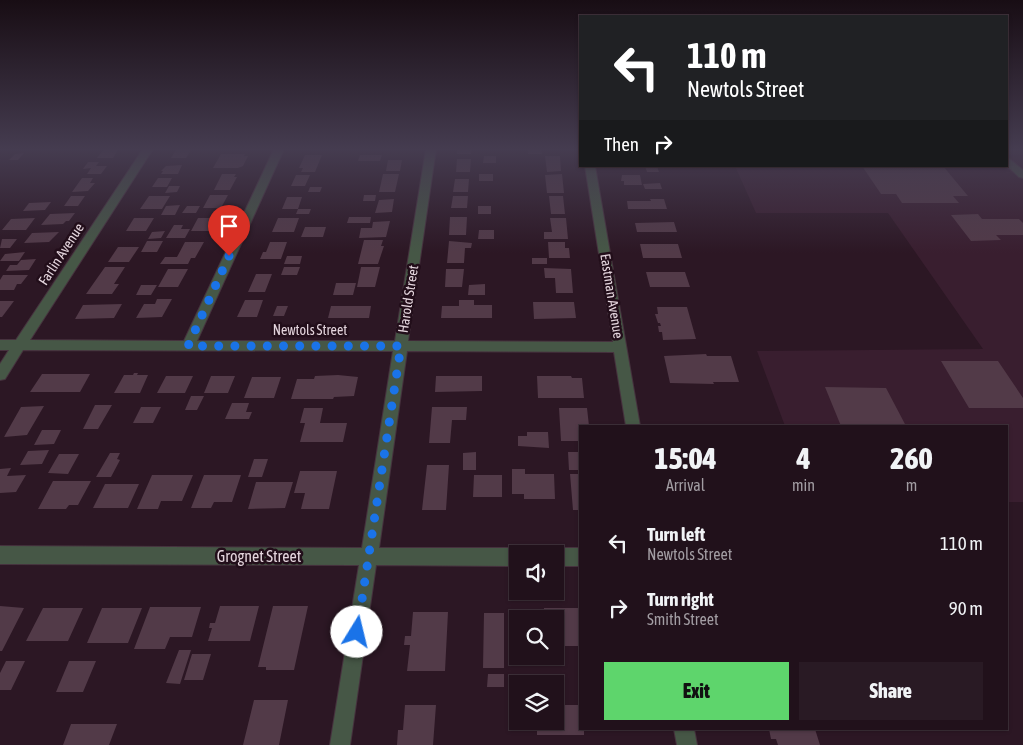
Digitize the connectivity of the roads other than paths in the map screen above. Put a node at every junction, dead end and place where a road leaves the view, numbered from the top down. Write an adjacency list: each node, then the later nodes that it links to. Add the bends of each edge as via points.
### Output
1 (125, 184): 6 (street, Farlin Avenue)
2 (263, 184): 7 (street)
3 (426, 184): 8 (street, Harold Street)
4 (593, 184): 9 (street, Eastman Avenue)
5 (0, 345): 6 (street, Newtols Street)
6 (19, 345): 7 (street, Newtols Street); 10 (street, Farlin Avenue)
7 (188, 346): 8 (street, Newtols Street)
8 (401, 346): 9 (street, Newtols Street); 13 (street, Harold Street)
9 (620, 346): 11 (street, Eastman Avenue)
10 (0, 375)
11 (633, 425)
12 (0, 555): 13 (street, Grognet Street)
13 (369, 556): 14 (street, Grognet Street); 18 (street, Harold Street)
14 (509, 557)
15 (564, 557): 16 (street)
16 (579, 557)
17 (684, 730): 19 (street)
18 (340, 745)
19 (687, 745)

